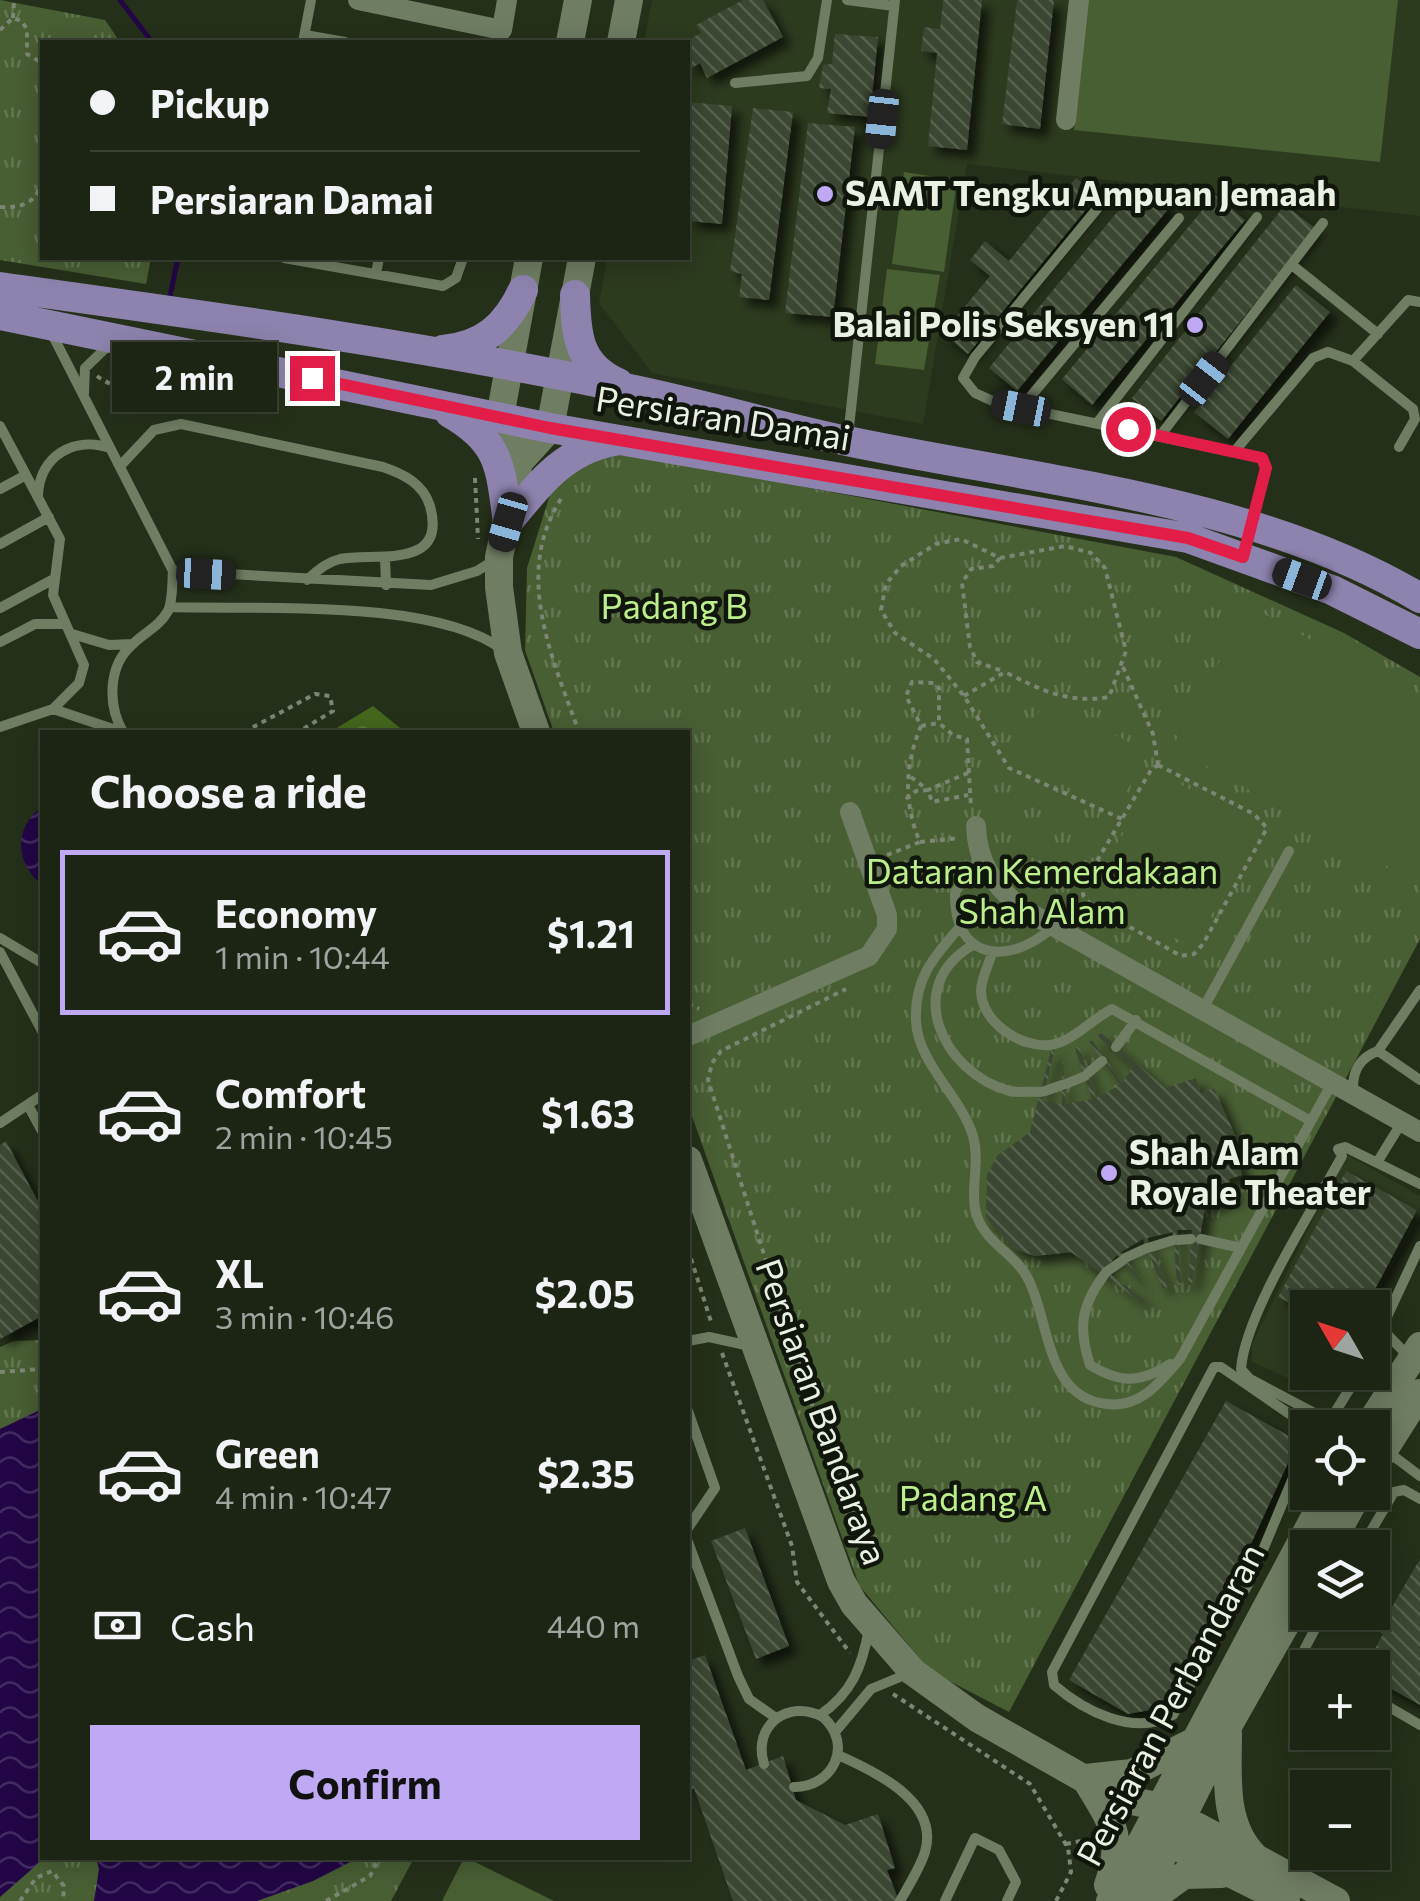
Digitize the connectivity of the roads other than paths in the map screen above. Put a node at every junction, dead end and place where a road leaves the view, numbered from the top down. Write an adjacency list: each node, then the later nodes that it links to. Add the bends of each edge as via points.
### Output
1 (311, 0): 11 (lane)
2 (358, 0): 10 (street)
3 (508, 0): 10 (street)
4 (578, 0): 12 (main road)
5 (629, 0): 13 (main road)
6 (827, 0): 14 (lane, via 818,58 807,76)
7 (847, 0): 9 (lane)
8 (1079, 0): 15 (street)
9 (894, 3): 49 (lane)
10 (501, 36)
11 (304, 39)
12 (570, 40)
13 (622, 40)
14 (735, 83)
15 (1066, 120)
16 (1101, 204): 42 (lane, via 963,378 975,392)
17 (1179, 218): 42 (lane)
18 (1257, 218): 44 (lane)
19 (1323, 224): 25 (lane)
20 (296, 260): 26 (lane)
21 (379, 260): 26 (lane)
22 (462, 260): 26 (lane, via 456,278 443,286)
23 (529, 260): 28 (main road)
24 (582, 260): 29 (main road)
25 (1292, 265): 33 (lane); 47 (lane)
26 (376, 274)
27 (15, 289): 32 (lane); 35 (main road, Persiaran Damai)
28 (523, 290): 35 (main road, via 513,312 485,340); 37 (main road)
29 (575, 295): 38 (main road); 39 (main road, via 576,340 584,355 605,377)
30 (1420, 302): 33 (lane, via 1408,300)
31 (0, 315): 32 (main road, Persiaran Damai)
32 (45, 321): 34 (main road, Persiaran Damai); 40 (lane)
33 (1378, 334): 36 (lane)
34 (118, 338): 40 (lane, via 85,368); 41 (main road, Persiaran Damai)
35 (420, 352): 37 (main road, Persiaran Damai)
36 (1353, 361): 50 (lane, via 1413,408 1415,419); 52 (lane, via 1320,353)
37 (509, 366): 38 (main road, Persiaran Damai); 43 (main road)
38 (560, 378): 39 (main road, Persiaran Damai); 46 (main road)
39 (632, 389): 49 (main road, Persiaran Damai)
40 (84, 399): 51 (lane)
41 (428, 401): 43 (main road, Persiaran Damai); 59 (main road, via 491,445)
42 (1021, 408): 44 (lane)
43 (500, 418): 46 (main road, Persiaran Damai); 53 (main road)
44 (1097, 423): 47 (lane)
45 (0, 426): 55 (lane)
46 (550, 428): 48 (main road, Persiaran Damai); 53 (main road)
47 (1160, 436): 52 (lane)
48 (619, 440): 59 (main road, via 566,460); 63 (main road, Persiaran Damai, via 1188,538)
49 (848, 441): 60 (main road, Persiaran Damai, via 1016,470)
50 (1398, 447)
51 (111, 448): 54 (lane); 57 (lane, via 84,442 60,452 43,472)
52 (1234, 452): 60 (lane, via 1266,462)
53 (519, 462): 59 (main road)
54 (122, 464): 64 (lane, via 154,430 181,424 382,467 411,479 432,516 432,529 416,552); 65 (lane)
55 (26, 475): 56 (lane); 57 (lane)
56 (0, 489)
57 (38, 499): 58 (lane)
58 (49, 517): 61 (lane); 66 (lane, via 61,549)
59 (508, 522): 62 (main road)
60 (1253, 528): 63 (lane); 69 (main road, Persiaran Damai, via 1386,578)
61 (0, 544)
62 (499, 557): 68 (lane, via 446,582); 76 (main road)
63 (1243, 557): 73 (main road, Persiaran Damai, via 1332,590)
64 (384, 558): 67 (lane, via 338,560); 68 (lane)
65 (173, 572): 67 (lane); 70 (lane)
66 (52, 580): 71 (lane); 72 (lane)
67 (306, 580): 68 (lane)
68 (386, 585)
69 (1420, 598)
70 (170, 607): 75 (lane, via 160,624); 76 (lane, via 384,614 464,628)
71 (0, 608)
72 (69, 629): 74 (lane, via 34,624); 75 (lane, via 109,644); 77 (lane, via 84,665 79,683)
73 (1420, 634)
74 (0, 642)
75 (132, 644): 80 (lane, via 120,661 111,700)
76 (508, 653): 81 (main road)
77 (54, 710): 78 (lane); 79 (lane)
78 (0, 727)
79 (117, 730)
80 (122, 730)
81 (535, 730)
82 (850, 812): 97 (street, via 887,915 869,956)
83 (976, 830): 85 (street)
84 (1289, 851): 94 (lane)
85 (980, 858): 86 (lane, via 955,892); 87 (street, via 998,889)
86 (959, 928): 89 (lane); 118 (lane, via 926,966 916,992 916,1026 973,1135 978,1219 1030,1280 1068,1386 1098,1403 1126,1406 1154,1390)
87 (1051, 928): 91 (lane, via 1012,953); 94 (street)
88 (0, 938): 92 (lane)
89 (974, 945): 91 (lane); 95 (lane, via 938,976 941,1032 960,1061 1010,1091 1043,1092 1086,1074)
90 (0, 952): 96 (lane)
91 (992, 953): 95 (lane, via 981,991 986,1008 1001,1029 1027,1044 1052,1045 1112,1009)
92 (40, 962)
93 (1420, 990): 98 (lane)
94 (1203, 1010): 100 (street)
95 (1136, 1020): 104 (lane)
96 (40, 1027)
97 (690, 1035)
98 (1378, 1051): 99 (lane); 101 (lane, via 1357,1067)
99 (1420, 1080)
100 (1332, 1082): 101 (street); 104 (lane)
101 (1353, 1094): 107 (street)
102 (40, 1097): 103 (lane)
103 (29, 1107): 105 (lane); 106 (lane)
104 (1309, 1120): 112 (lane)
105 (0, 1123)
106 (40, 1126)
107 (1411, 1127): 108 (lane)
108 (1378, 1161): 110 (lane); 119 (lane, via 1338,1149 1342,1156 1242,1355 1241,1368 1250,1379 1322,1417 1334,1414)
109 (690, 1171): 116 (main road, Persiaran Bandaraya)
110 (1420, 1184)
111 (1420, 1246): 113 (lane)
112 (1241, 1248): 118 (lane); 118 (lane, via 1196,1239 1149,1248 1105,1274 1086,1299 1080,1333 1090,1365 1117,1382 1142,1379)
113 (1390, 1314)
114 (1390, 1335): 117 (lane)
115 (690, 1341): 116 (lane, via 709,1337)
116 (760, 1350): 137 (main road, Persiaran Bandaraya, via 841,1581)
117 (1415, 1352): 121 (main road)
118 (1180, 1359)
119 (1349, 1390)
120 (1420, 1394): 124 (main road)
121 (1390, 1411)
122 (1290, 1414): 140 (lane, via 1221,1367 1209,1372 1052,1672 1054,1685 1123,1724 1164,1720)
123 (690, 1416): 132 (lane, via 715,1488)
124 (1390, 1429)
125 (1390, 1458): 126 (lane)
126 (1420, 1476)
127 (1390, 1492): 129 (lane)
128 (1290, 1498): 135 (lane)
129 (1420, 1498)
130 (1315, 1510): 135 (main road, Persiaran Perbandaran)
131 (1358, 1510): 133 (main road)
132 (690, 1525)
133 (1342, 1530)
134 (690, 1547): 144 (lane, via 744,1688)
135 (1261, 1588): 140 (main road, Persiaran Perbandaran)
136 (1290, 1617): 139 (main road, Persiaran Perbandaran)
137 (870, 1623): 141 (main road, Persiaran Bandaraya); 143 (lane, via 858,1676)
138 (1290, 1626): 139 (lane)
139 (1282, 1631): 146 (main road, Persiaran Perbandaran)
140 (1235, 1636): 148 (main road, Persiaran Perbandaran)
141 (913, 1672): 147 (lane, via 871,1689); 151 (main road, Persiaran Bandaraya, via 977,1718)
142 (1390, 1708): 145 (lane)
143 (820, 1715): 144 (lane, via 798,1710); 147 (lane)
144 (776, 1718): 150 (lane, via 762,1739)
145 (1420, 1725)
146 (1228, 1726): 154 (main road, Persiaran Perbandaran); 156 (main road, via 1230,1808 1245,1848)
147 (835, 1732): 149 (lane)
148 (1195, 1741): 151 (main road, via 1132,1772); 154 (main road, Persiaran Perbandaran)
149 (838, 1755): 152 (lane, via 822,1780); 159 (lane, via 883,1775 922,1816 926,1848)
150 (764, 1764)
151 (1085, 1778): 153 (main road, Persiaran Bandaraya); 162 (main road, via 1117,1830 1115,1866)
152 (794, 1788)
153 (1118, 1798): 154 (main road, Persiaran Bandaraya); 155 (main road, Persiaran Bandaraya)
154 (1171, 1812): 155 (main road, Persiaran Perbandaran); 156 (main road, Persiaran Bandaraya)
155 (1158, 1838): 157 (main road, Persiaran Bandaraya); 163 (main road, Persiaran Perbandaran); 164 (main road, Persiaran Perbandaran)
156 (1260, 1862): 158 (main road, Persiaran Bandaraya)
157 (1233, 1875): 164 (main road, via 1184,1874); 165 (main road, Persiaran Bandaraya)
158 (1337, 1900)
159 (900, 1901)
160 (944, 1901): 161 (lane, via 975,1838 999,1850 1016,1882)
161 (1007, 1901)
162 (1102, 1901)
163 (1110, 1901)
164 (1144, 1901)
165 (1286, 1901)

